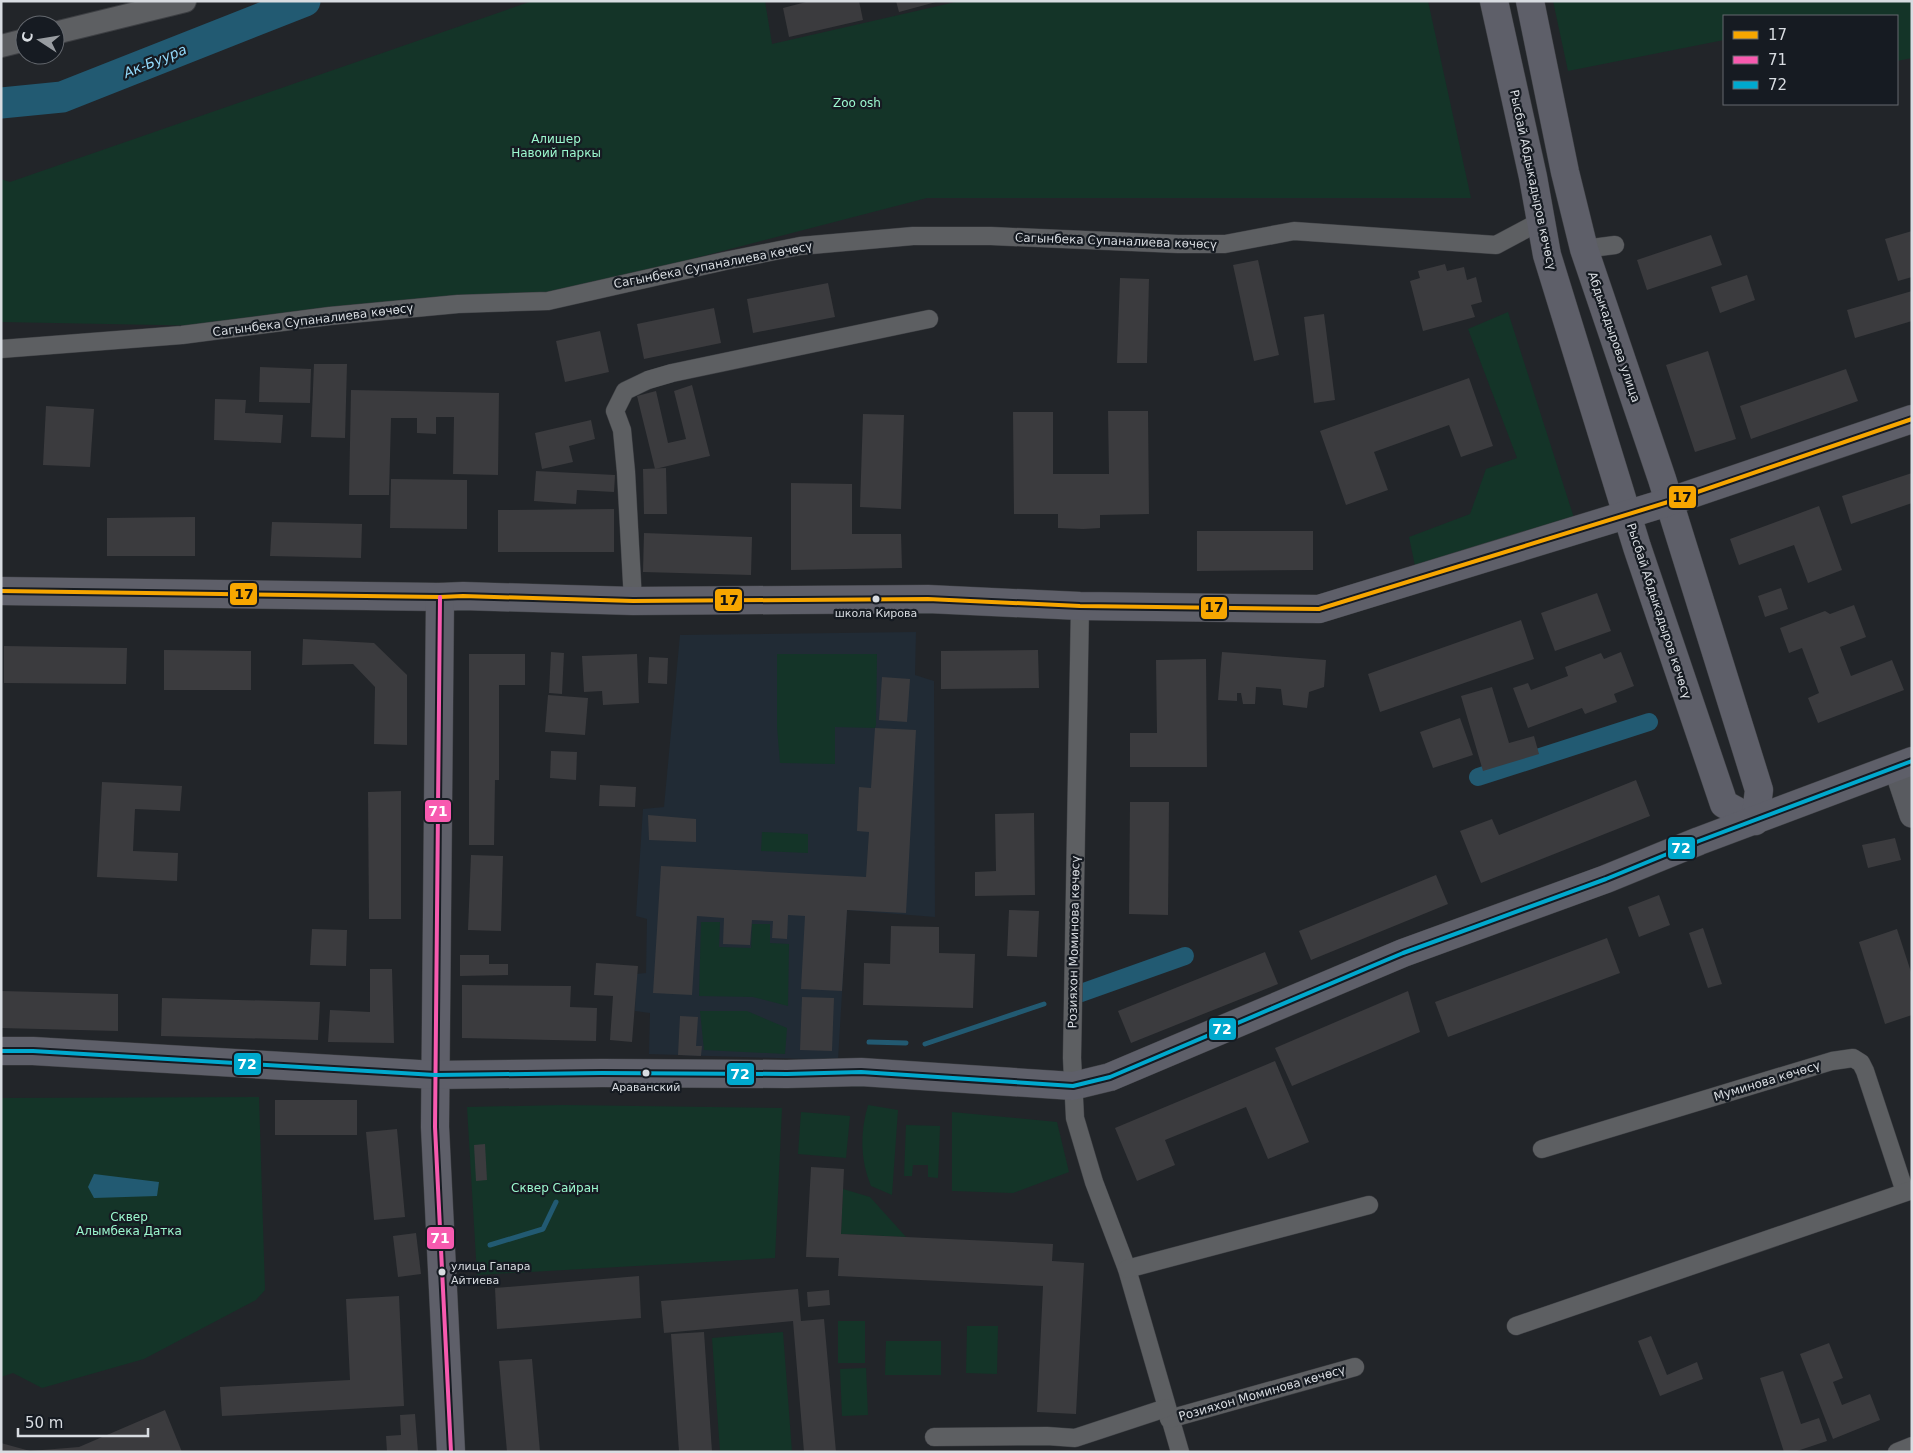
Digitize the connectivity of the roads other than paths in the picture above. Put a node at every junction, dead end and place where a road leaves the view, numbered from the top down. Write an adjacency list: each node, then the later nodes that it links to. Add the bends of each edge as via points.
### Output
1 (184, 1): 4 (street)
2 (1494, 1): 7 (main road, Рысбай Абдыкадыров көчөсү)
3 (1530, 1): 9 (main road, Абдыкадырова улица)
4 (65, 31)
5 (15, 42): 6 (street)
6 (1, 46)
7 (1541, 221): 11 (street, Сагынбека Супаналиева көчөсү, via 1496,245 1294,231 1225,244 992,236 913,236 828,243 724,261 548,301 449,305 182,335); 14 (main road, Рысбай Абдыкадыров көчөсү, via 1547,254)
8 (1615, 245): 9 (street)
9 (1584, 249): 13 (main road, Абдыкадырова улица)
10 (929, 319): 17 (street, via 672,373 625,390 615,411 622,430 626,463)
11 (1, 350)
12 (1912, 419): 13 (main road)
13 (1668, 502): 14 (main road); 21 (main road, via 1759,790)
14 (1627, 514): 18 (main road, via 1319,609); 21 (main road, Рысбай Абдыкадыров көчөсү, via 1724,804)
15 (1, 591): 16 (main road)
16 (440, 597): 17 (main road); 23 (main road)
17 (633, 601): 18 (main road, via 928,599)
18 (1080, 606): 24 (street, Розияхон Моминова көчөсү)
19 (1904, 764): 20 (main road); 21 (main road)
20 (1912, 815)
21 (1755, 821): 24 (main road, via 1403,953 1110,1077)
22 (1, 1051): 23 (main road)
23 (435, 1075): 24 (main road, via 861,1072); 34 (main road)
24 (1073, 1086): 28 (street, Розияхон Моминова көчөсү, via 1075,1118 1094,1182)
25 (1542, 1149): 26 (street, Муминова көчөсү, via 1832,1061 1853,1058 1866,1071)
26 (1909, 1191): 29 (street, Муминова көчөсү)
27 (1369, 1204): 28 (street)
28 (1127, 1269): 31 (street, Розияхон Моминова көчөсү)
29 (1516, 1326)
30 (1355, 1367): 31 (street, Розияхон Моминова көчөсү)
31 (1168, 1413): 32 (street, Розияхон Моминова көчөсү, via 1075,1438); 35 (street, Розияхон Моминова көчөсү)
32 (934, 1437)
33 (1912, 1446): 36 (street)
34 (450, 1452)
35 (1180, 1452)
36 (1897, 1452)

